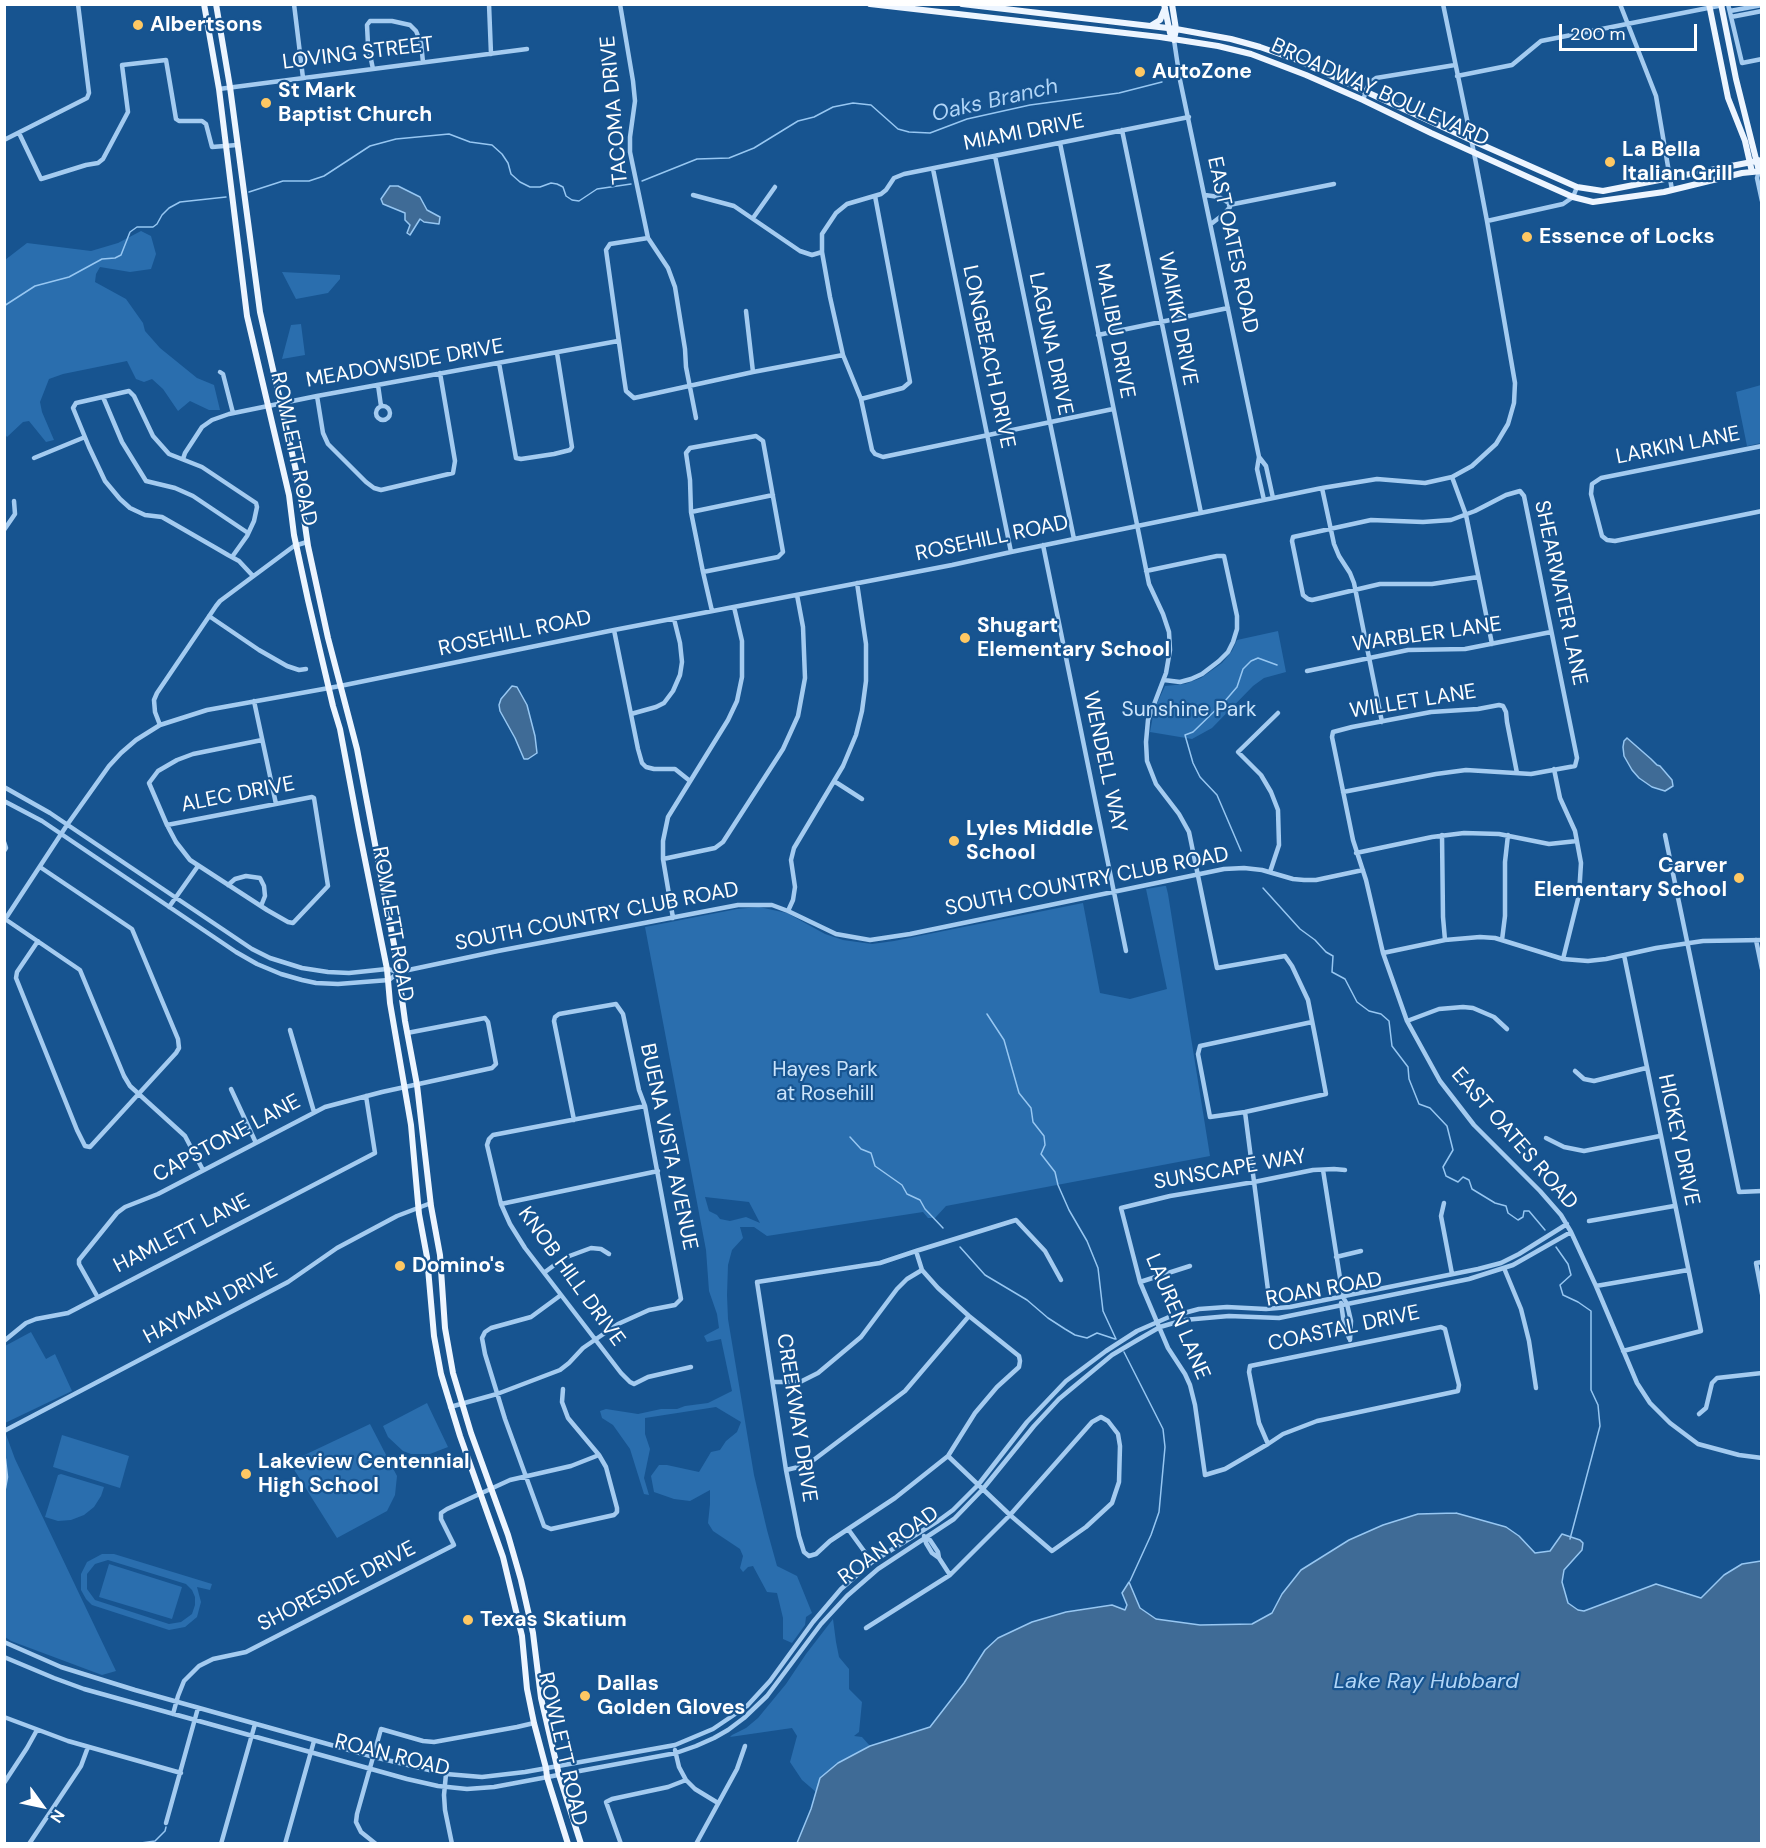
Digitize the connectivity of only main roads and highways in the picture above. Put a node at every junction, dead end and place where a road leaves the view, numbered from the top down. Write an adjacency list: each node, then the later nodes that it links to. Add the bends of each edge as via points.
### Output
1 (204, 4): 9 (main road, ROWLETT ROAD)
2 (216, 4): 8 (main road, ROWLETT ROAD)
3 (870, 4): 12 (main road, BROADWAY BOULEVARD)
4 (962, 4): 10 (main road, BROADWAY BOULEVARD)
5 (1167, 5): 10 (main road, via 1160,20); 11 (main road, EAST OATES ROAD)
6 (1722, 5): 13 (main road)
7 (1709, 6): 14 (main road)
8 (219, 17): 9 (main road); 19 (main road, ROWLETT ROAD)
9 (207, 19): 20 (main road, ROWLETT ROAD)
10 (1150, 26): 11 (main road, BROADWAY BOULEVARD)
11 (1173, 28): 12 (main road, EAST OATES ROAD); 16 (main road, BROADWAY BOULEVARD, via 1231,39 1297,60 1577,187 1603,191)
12 (1174, 40): 17 (main road, BROADWAY BOULEVARD, via 1218,46 1290,68 1573,197 1596,202)
13 (1736, 79): 14 (main road); 15 (main road)
14 (1724, 80): 16 (main road)
15 (1760, 160): 16 (main road, BROADWAY BOULEVARD); 18 (main road)
16 (1749, 161): 17 (main road)
17 (1752, 172): 18 (main road, BROADWAY BOULEVARD)
18 (1760, 173)
19 (254, 270): 20 (main road); 21 (main road, ROWLETT ROAD)
20 (241, 272): 22 (main road, ROWLETT ROAD)
21 (271, 365): 22 (main road); 23 (main road, ROWLETT ROAD, via 299,484 307,542)
22 (259, 367): 24 (main road, ROWLETT ROAD)
23 (359, 762): 24 (main road); 25 (main road, ROWLETT ROAD, via 399,972)
24 (346, 764): 26 (main road, ROWLETT ROAD, via 387,969)
25 (441, 1267): 26 (main road); 27 (main road, ROWLETT ROAD)
26 (428, 1269): 28 (main road, ROWLETT ROAD)
27 (446, 1328): 28 (main road); 29 (main road, ROWLETT ROAD, via 461,1404)
28 (434, 1333): 30 (main road, ROWLETT ROAD, via 450,1407)
29 (521, 1580): 30 (main road); 31 (main road, ROWLETT ROAD)
30 (510, 1583): 32 (main road, ROWLETT ROAD)
31 (546, 1718): 32 (main road); 34 (main road, ROWLETT ROAD)
32 (534, 1723): 33 (main road, ROWLETT ROAD)
33 (568, 1844)
34 (581, 1844)

